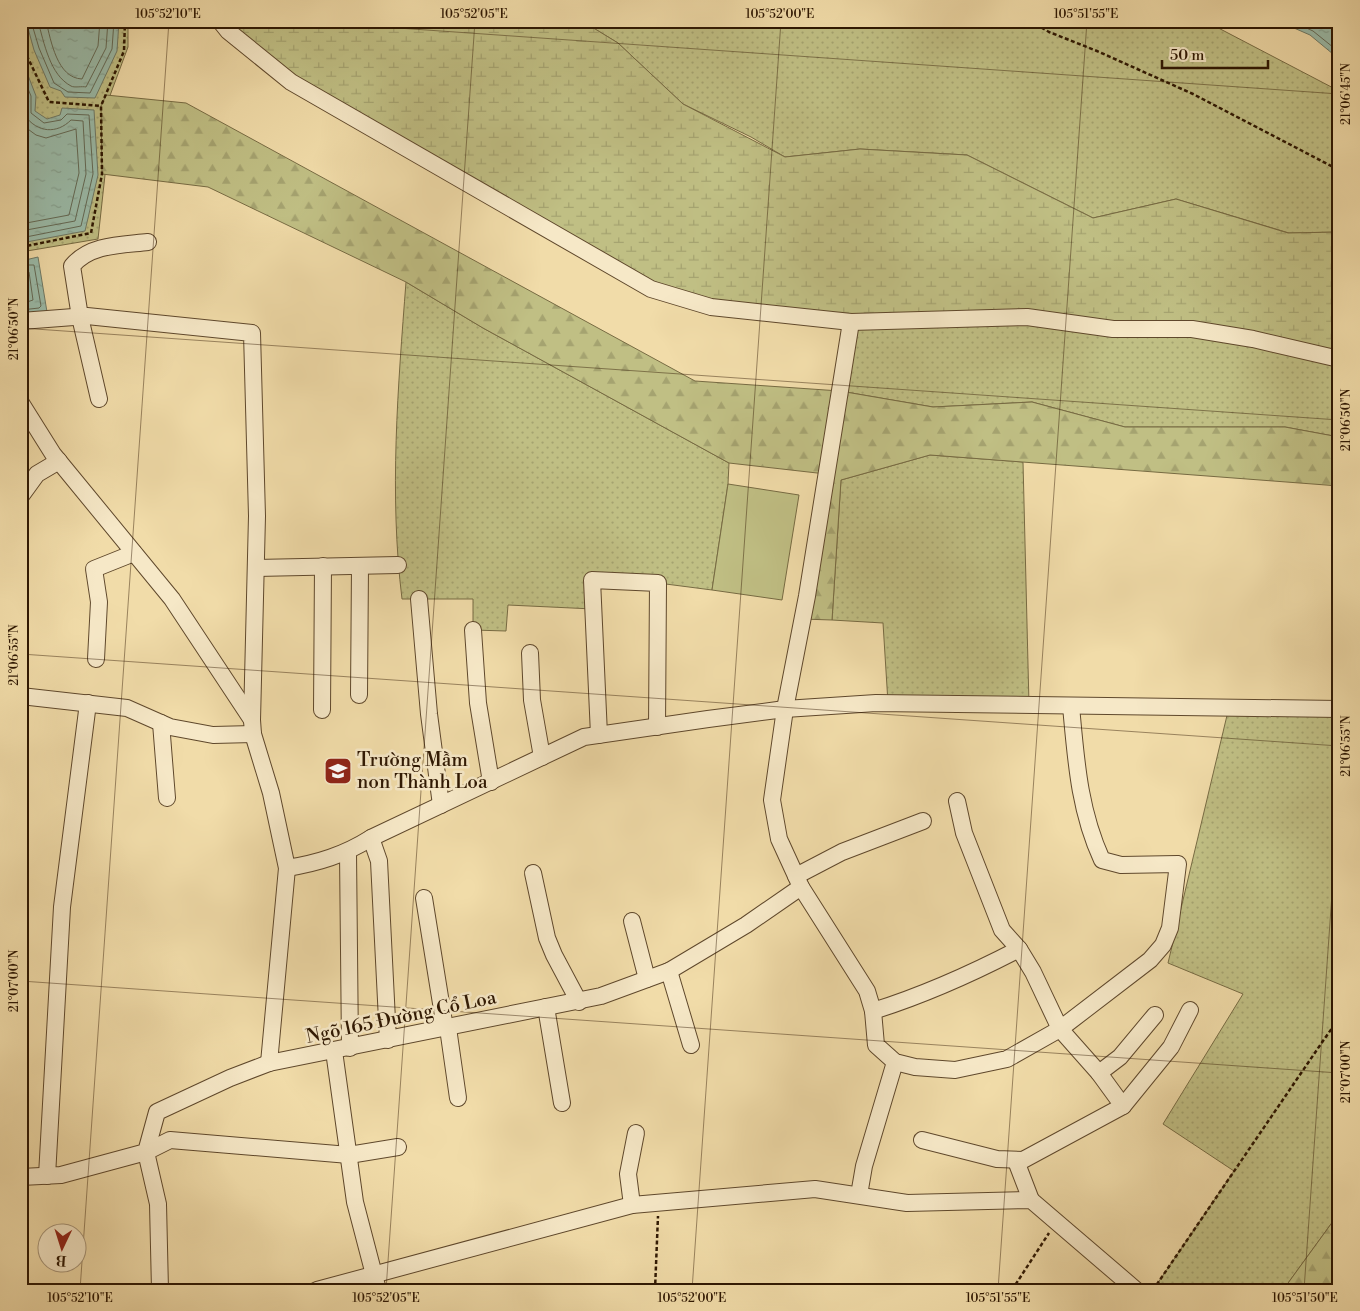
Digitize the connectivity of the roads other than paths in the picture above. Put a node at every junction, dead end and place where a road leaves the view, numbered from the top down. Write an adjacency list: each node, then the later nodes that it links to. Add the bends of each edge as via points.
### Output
1 (220, 21): 5 (street, via 291,82 651,289 711,307)
2 (148, 242): 3 (street, via 105,248 80,256 72,266)
3 (80, 317): 4 (street); 7 (street); 15 (street, via 252,334)
4 (21, 321)
5 (851, 322): 6 (street, via 1027,317 1113,329 1192,329); 24 (street, via 807,596)
6 (1339, 359)
7 (100, 399)
8 (21, 404): 9 (street)
9 (59, 461): 10 (street, via 37,474); 11 (street)
10 (21, 496)
11 (134, 553): 19 (street, via 94,569 99,602); 29 (street, via 172,599)
12 (398, 565): 14 (street)
13 (323, 566): 14 (street); 15 (street); 26 (street)
14 (360, 566): 20 (street)
15 (256, 568): 29 (street)
16 (419, 599): 35 (street, via 428,714)
17 (473, 630): 32 (street, via 478,702)
18 (530, 653): 31 (street, via 532,700)
19 (96, 659)
20 (359, 695)
21 (21, 696): 22 (street)
22 (88, 703): 27 (street, via 127,708); 70 (street, via 62,907)
23 (1072, 706): 24 (street, via 876,703); 25 (street); 53 (street, via 1078,780 1092,839 1102,860 1121,865 1178,864 1170,928 1163,945 1150,960)
24 (785, 709): 28 (street); 41 (street, via 772,800 779,839)
25 (1339, 709)
26 (322, 710)
27 (161, 723): 29 (street, via 213,735); 33 (street)
28 (657, 726): 30 (street); 30 (street, via 658,583 592,580)
29 (252, 727): 39 (street, via 271,793)
30 (599, 735): 31 (street, via 584,737)
31 (542, 758): 32 (street)
32 (490, 782): 35 (street)
33 (167, 798)
34 (957, 801): 44 (street, via 964,834 1002,930)
35 (441, 805): 37 (street)
36 (924, 821): 41 (street, Ngõ 165 Đường Cổ Loa, via 842,852)
37 (371, 838): 38 (street); 54 (street, via 380,881)
38 (348, 853): 39 (street, via 316,864); 56 (street)
39 (287, 868): 59 (street)
40 (533, 873): 47 (street, via 547,938)
41 (799, 881): 45 (street, Ngõ 165 Đường Cổ Loa, via 746,925); 50 (street, via 867,991)
42 (424, 898): 52 (street)
43 (632, 921): 46 (street)
44 (1019, 949): 50 (street, via 964,978); 53 (street)
45 (669, 971): 46 (street, Ngõ 165 Đường Cổ Loa); 55 (street)
46 (647, 979): 47 (street, Ngõ 165 Đường Cổ Loa)
47 (579, 1002): 48 (street, Ngõ 165 Đường Cổ Loa)
48 (546, 1007): 52 (street, Ngõ 165 Đường Cổ Loa); 62 (street)
49 (1190, 1010): 63 (street, via 1170,1047)
50 (873, 1011): 58 (street, via 876,1045)
51 (1154, 1015): 60 (street, via 1120,1057)
52 (446, 1028): 54 (street, Ngõ 165 Đường Cổ Loa); 61 (street)
53 (1060, 1029): 58 (street, via 1007,1059 955,1070); 60 (street)
54 (388, 1040): 56 (street, Ngõ 165 Đường Cổ Loa)
55 (691, 1045)
56 (350, 1048): 57 (street, Ngõ 165 Đường Cổ Loa)
57 (334, 1051): 59 (street, Ngõ 165 Đường Cổ Loa); 68 (street)
58 (895, 1062): 72 (street, via 864,1166)
59 (269, 1064): 67 (street, Ngõ 165 Đường Cổ Loa, via 157,1112)
60 (1099, 1073): 63 (street)
61 (458, 1098)
62 (562, 1104)
63 (1124, 1106): 69 (street, via 1023,1160)
64 (636, 1134): 74 (street, via 628,1174)
65 (922, 1140): 69 (street, via 997,1159)
66 (398, 1147): 68 (street)
67 (146, 1152): 68 (street, via 170,1140); 70 (street); 76 (street, via 158,1204)
68 (349, 1155): 75 (street, via 355,1202)
69 (1016, 1160): 73 (street)
70 (47, 1176): 71 (street)
71 (21, 1177)
72 (859, 1195): 73 (street, via 907,1203); 74 (street, via 815,1188)
73 (1031, 1200): 78 (street)
74 (632, 1205): 75 (street)
75 (376, 1282): 77 (street)
76 (160, 1290)
77 (317, 1290)
78 (1136, 1290)

